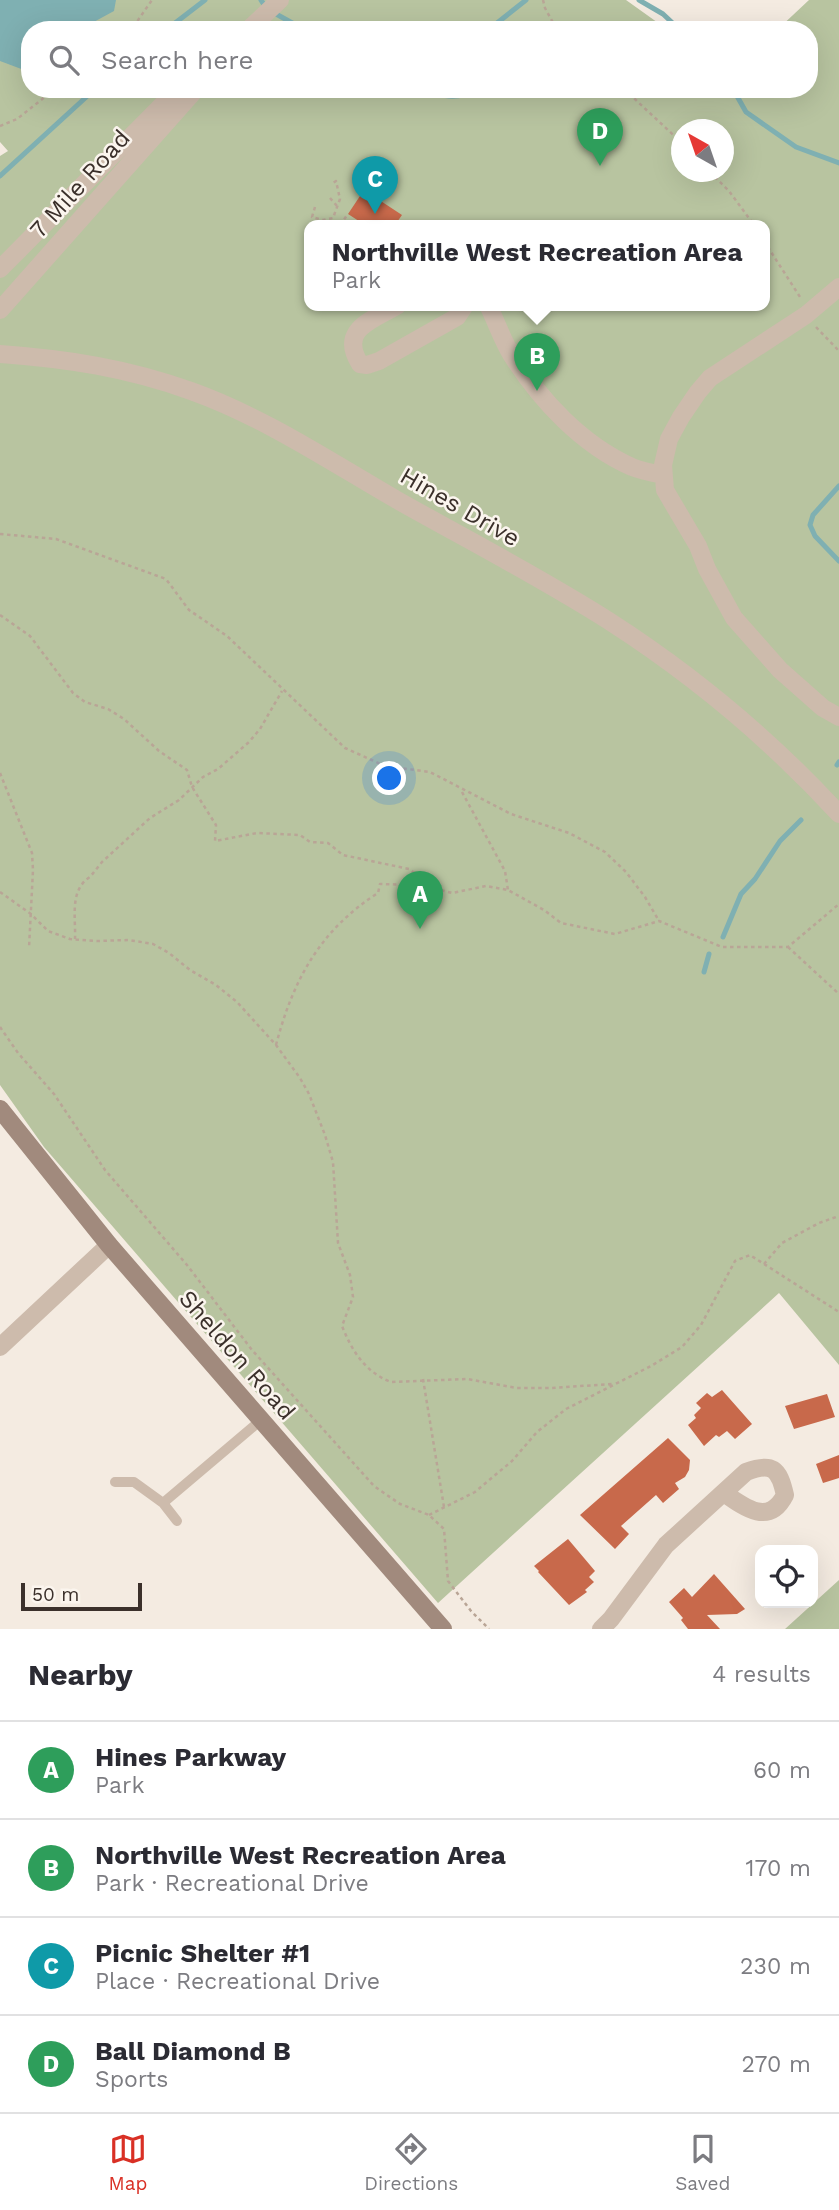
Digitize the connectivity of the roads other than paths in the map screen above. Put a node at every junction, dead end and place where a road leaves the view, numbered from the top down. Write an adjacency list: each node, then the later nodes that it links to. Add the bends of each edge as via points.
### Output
1 (280, 0): 2 (street)
2 (257, 21)
3 (169, 98): 5 (street, 7 Mile Road)
4 (188, 98): 9 (street, 7 Mile Road)
5 (73, 196): 6 (street); 7 (street, 7 Mile Road)
6 (0, 256)
7 (0, 269)
8 (839, 287): 14 (street, via 806,315 710,379 669,439)
9 (0, 310)
10 (388, 311): 11 (street, via 358,328 351,340 359,364 379,361)
11 (461, 311)
12 (491, 311): 14 (street, via 528,379 570,425 633,467)
13 (0, 354): 16 (street, Hines Drive, via 119,369 192,391 257,421 569,597 648,647 718,699)
14 (663, 475): 15 (street, via 664,490 734,618 780,670)
15 (839, 717)
16 (839, 814)
17 (0, 1109): 18 (main road, Sheldon Road)
18 (109, 1245): 19 (street); 20 (main road, Sheldon Road)
19 (0, 1347)
20 (261, 1420): 23 (lane); 25 (main road, Sheldon Road)
21 (115, 1482): 23 (lane, via 134,1482)
22 (724, 1493): 26 (street, via 666,1545)
23 (163, 1503): 24 (lane)
24 (177, 1521)
25 (443, 1629)
26 (601, 1629)

